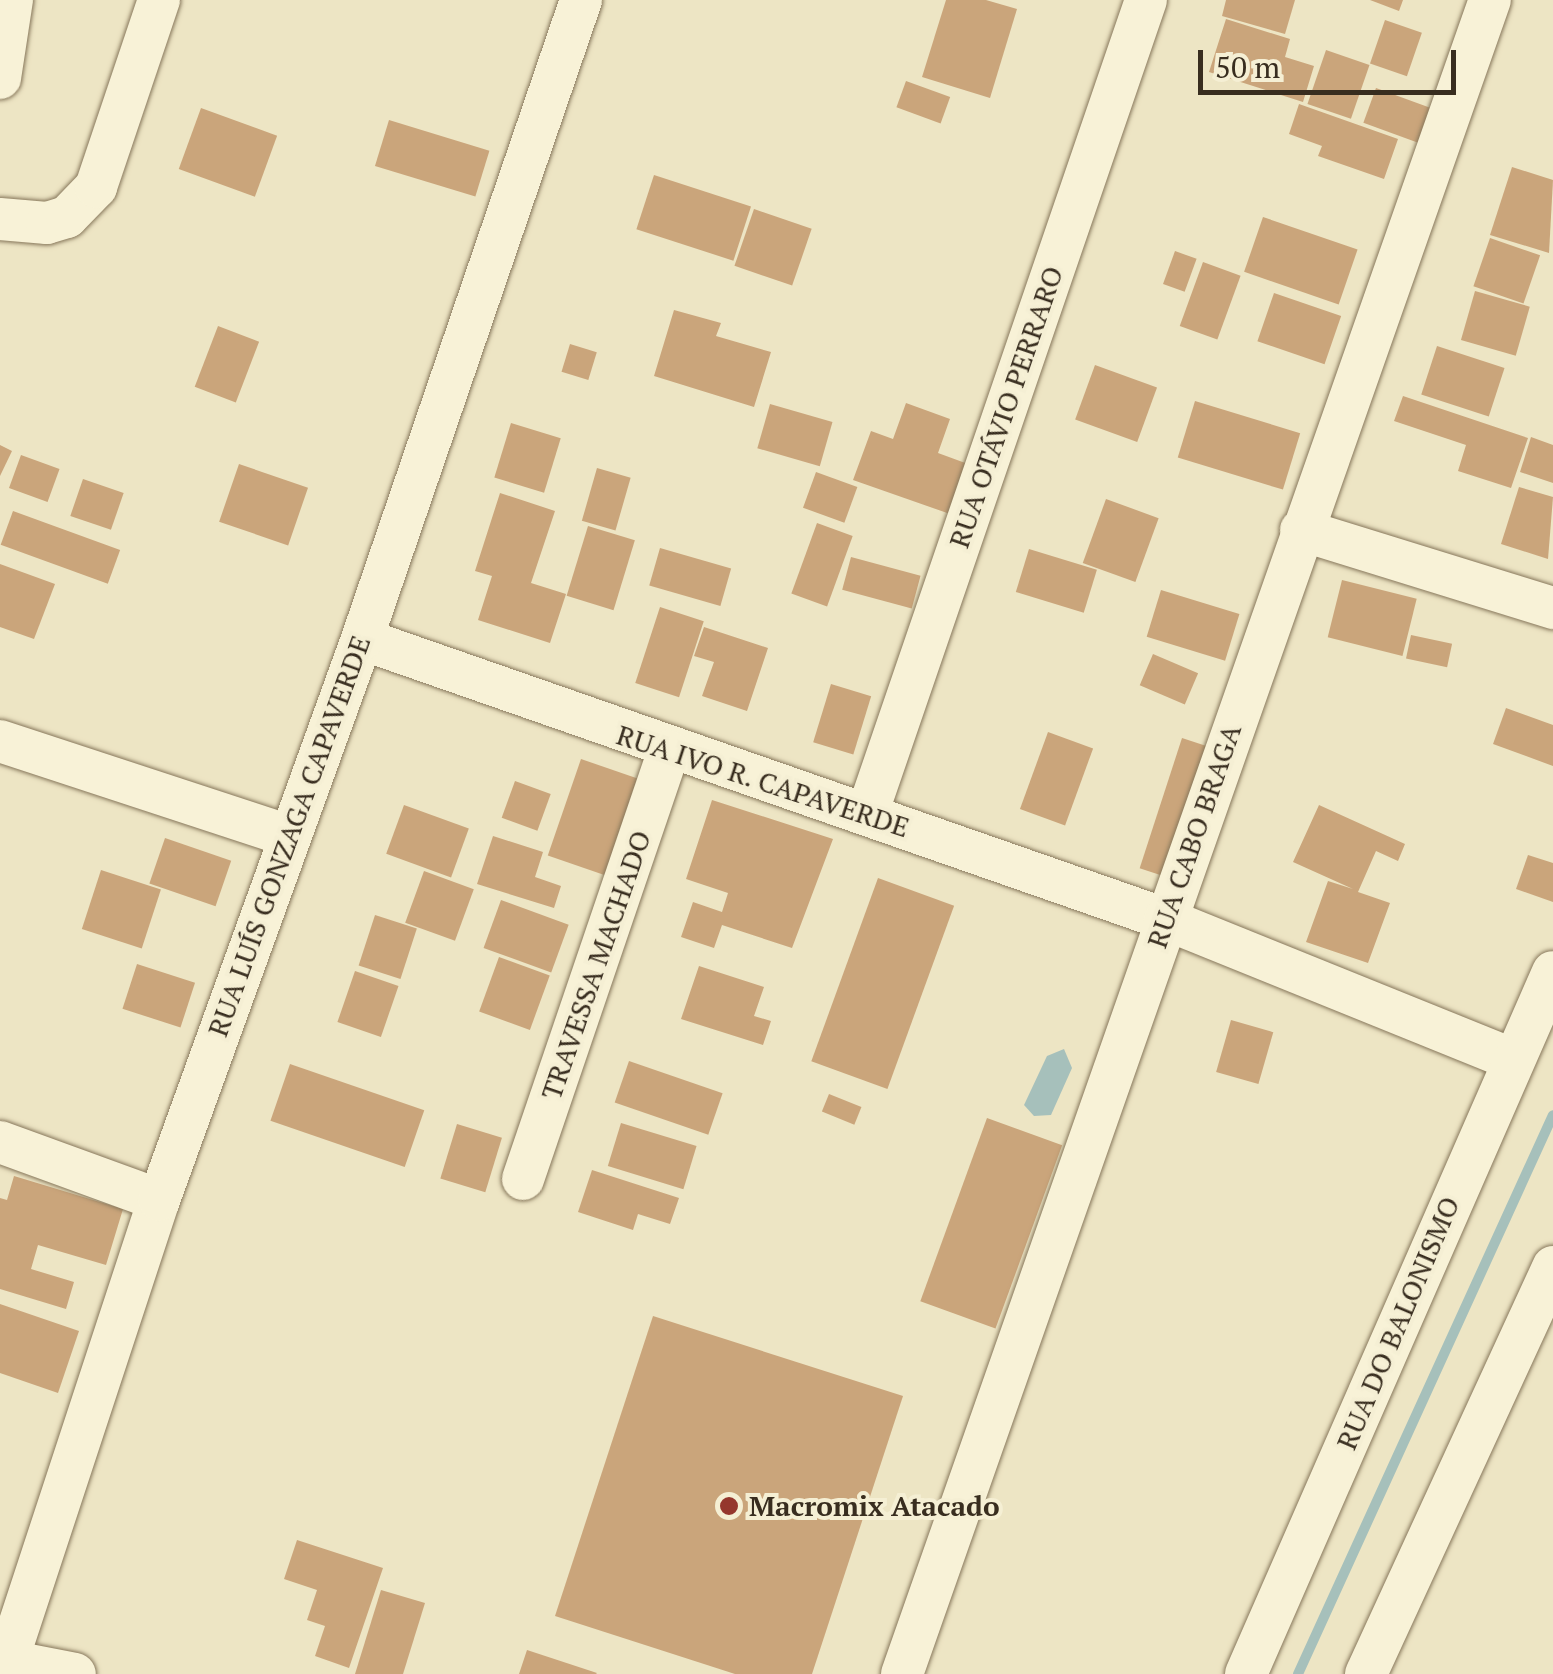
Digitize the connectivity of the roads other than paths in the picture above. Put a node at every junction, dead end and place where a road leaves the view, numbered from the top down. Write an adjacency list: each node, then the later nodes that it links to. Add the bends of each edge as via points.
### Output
1 (12, 0): 6 (street)
2 (159, 0): 7 (street, via 96,187 66,217 48,223)
3 (581, 0): 10 (street, RUA LUÍS GONZAGA CAPAVERDE)
4 (1146, 0): 13 (street, RUA OTÁVIO PERRARO)
5 (1490, 0): 8 (street, RUA CABO BRAGA)
6 (0, 78)
7 (0, 218)
8 (1301, 530): 9 (street); 15 (street, RUA CABO BRAGA)
9 (1553, 608)
10 (362, 639): 12 (street, RUA IVO R. CAPAVERDE); 14 (street, RUA LUÍS GONZAGA CAPAVERDE)
11 (0, 741): 14 (street)
12 (669, 752): 13 (street, RUA IVO R. CAPAVERDE); 19 (street, TRAVESSA MACHADO)
13 (867, 814): 15 (street, RUA IVO R. CAPAVERDE)
14 (286, 835): 20 (street, RUA LUÍS GONZAGA CAPAVERDE)
15 (1166, 919): 17 (street, RUA IVO R. CAPAVERDE); 25 (street, RUA CABO BRAGA)
16 (1553, 972): 17 (street, RUA DO BALONISMO)
17 (1512, 1059): 26 (street, RUA DO BALONISMO)
18 (0, 1142): 20 (street)
19 (523, 1179)
20 (159, 1200): 22 (street, RUA LUÍS GONZAGA CAPAVERDE)
21 (1553, 1267): 27 (street)
22 (18, 1570): 23 (street, RUA LUÍS GONZAGA CAPAVERDE)
23 (6, 1667): 24 (street)
24 (75, 1674)
25 (902, 1674)
26 (1246, 1674)
27 (1366, 1674)

